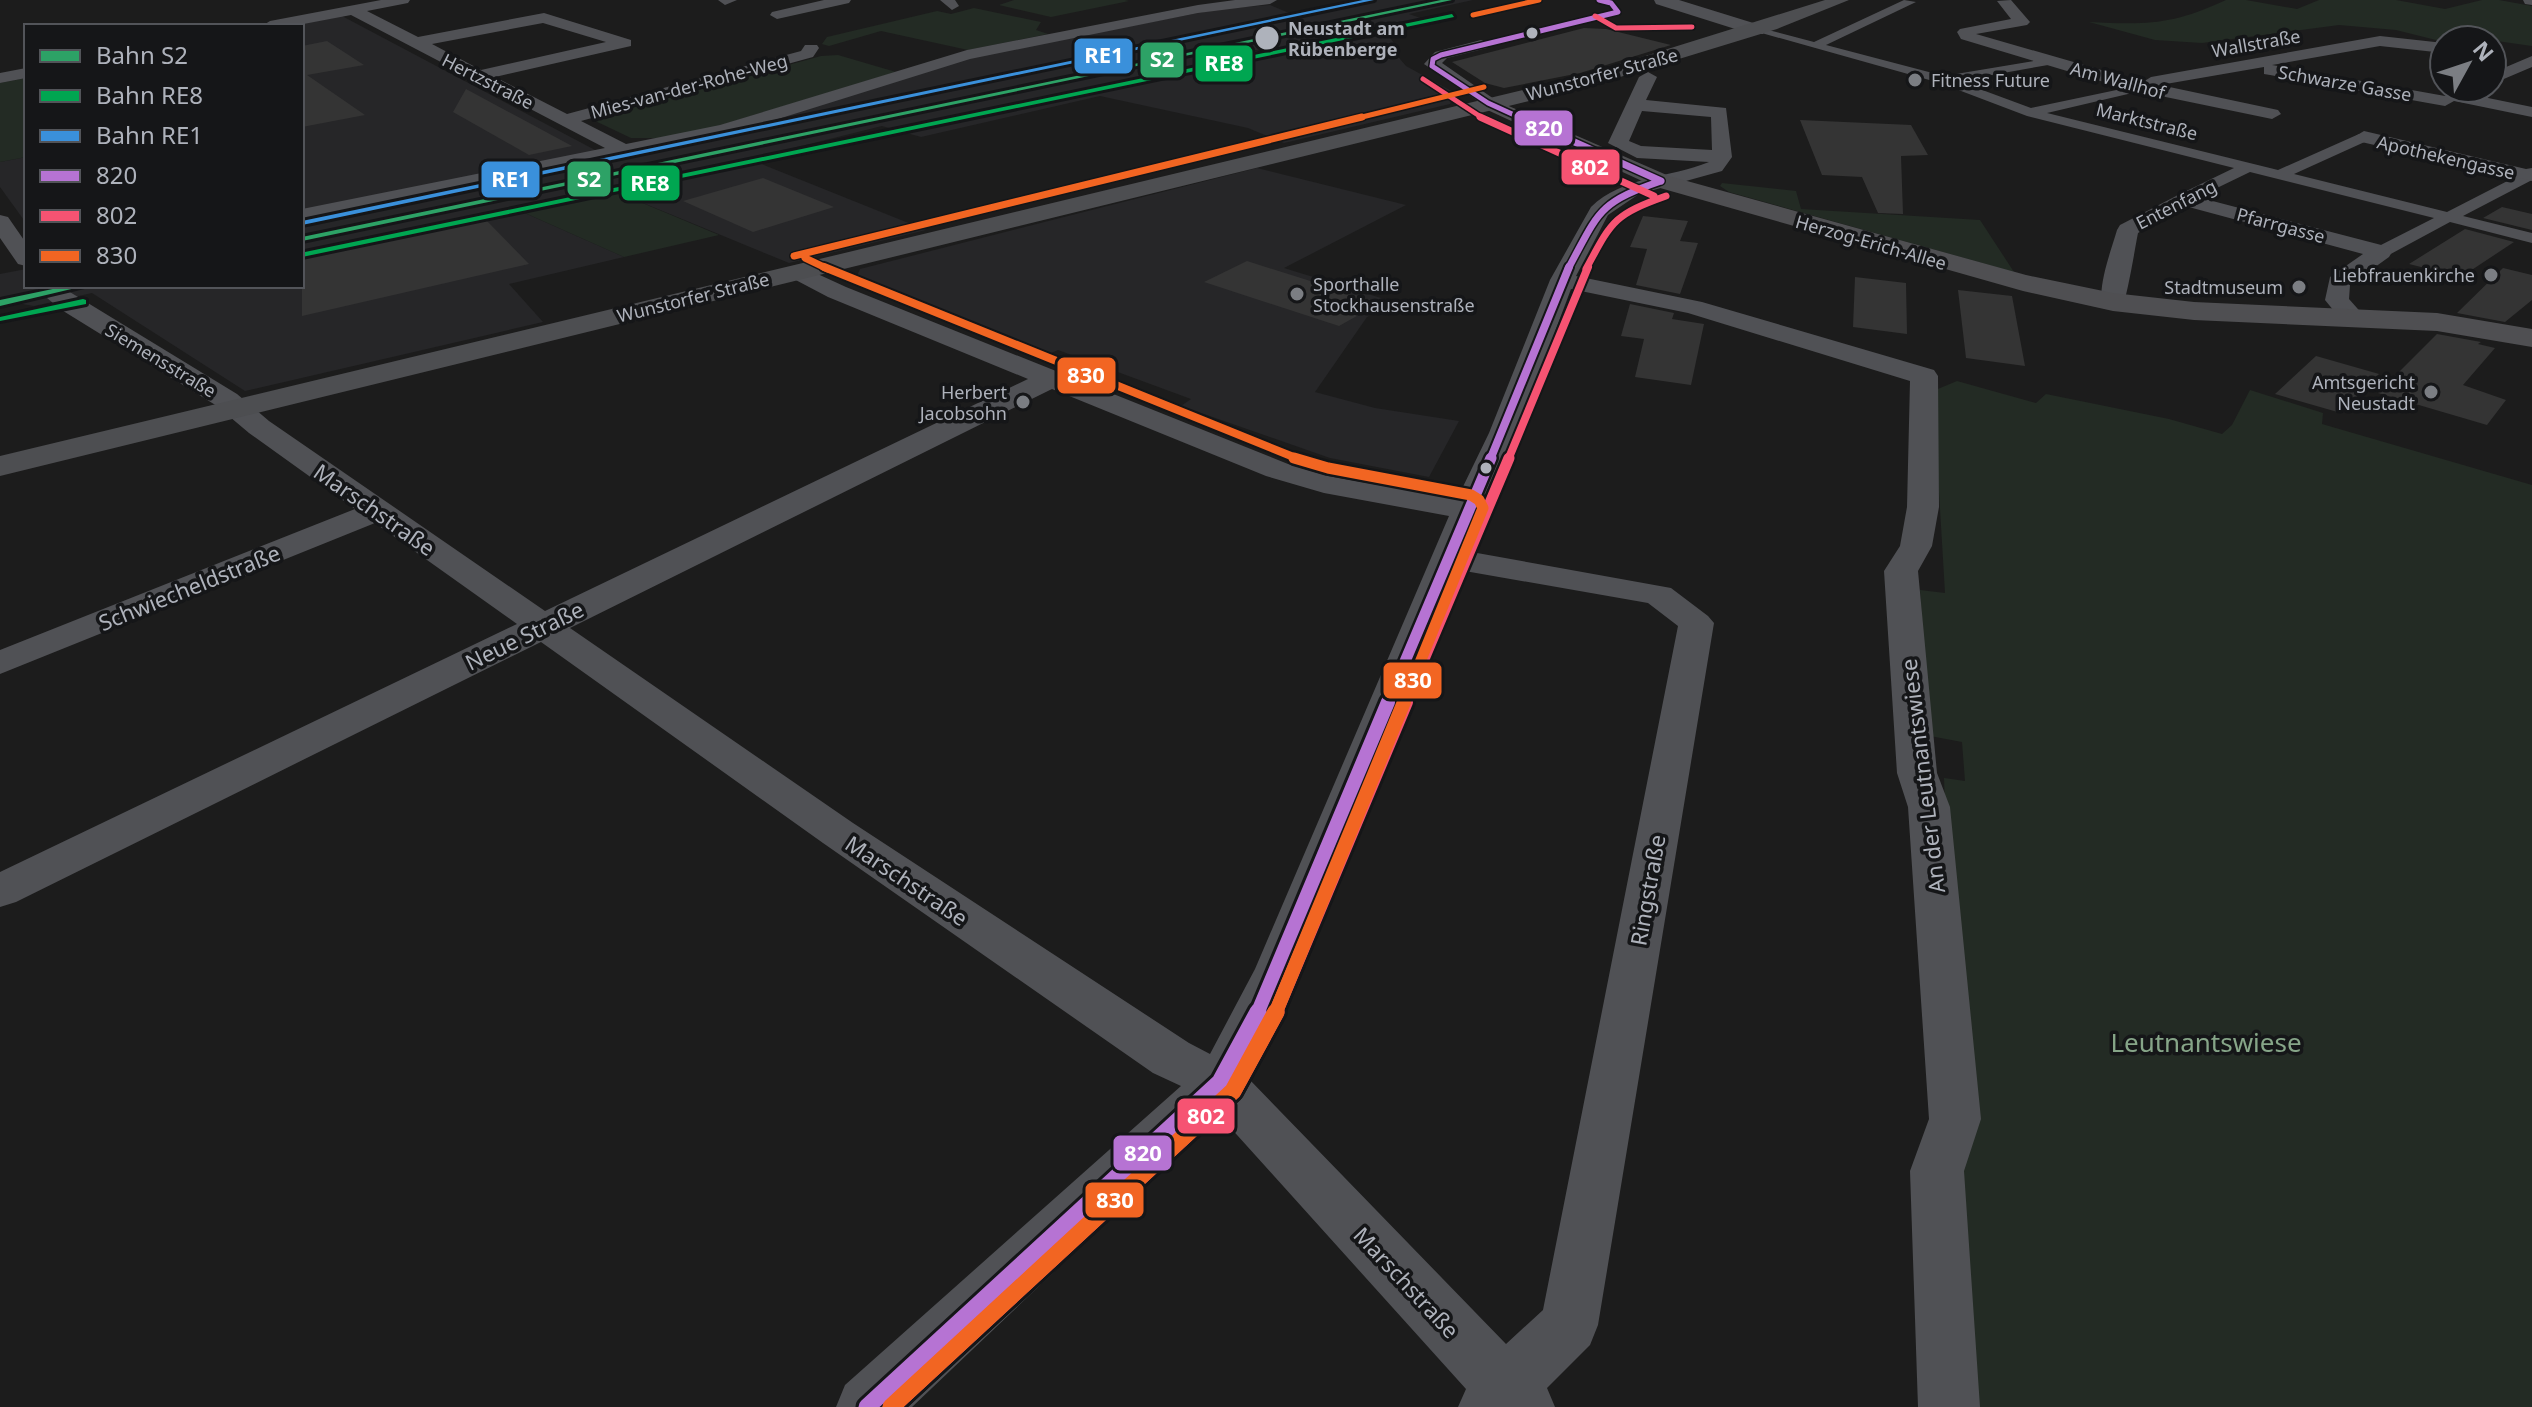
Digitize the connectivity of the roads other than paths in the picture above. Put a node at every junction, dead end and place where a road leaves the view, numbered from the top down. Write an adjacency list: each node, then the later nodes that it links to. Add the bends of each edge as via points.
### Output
1 (403, 0): 10 (street)
2 (844, 0): 11 (street)
3 (1270, 0): 44 (street, via 1192,10 967,55 724,130)
4 (1662, 0): 13 (street)
5 (1841, 0): 13 (main road, Wunstorfer Straße)
6 (1909, 0): 15 (street)
7 (1991, 0): 8 (street)
8 (2004, 1): 9 (street); 22 (street, Am Wallhof, via 2022,22 1970,30 1967,36)
9 (2027, 1)
10 (353, 10): 12 (street); 14 (street, Hertzstraße)
11 (777, 15)
12 (280, 24)
13 (1757, 30): 15 (street, Marktstraße); 33 (main road, Wunstorfer Straße, via 1613,74)
14 (414, 43): 26 (street, Hertzstraße); 26 (street, via 544,18 625,43)
15 (1818, 44): 30 (street, Marktstraße)
16 (1481, 45): 33 (street, via 1441,55 1432,64)
17 (2428, 46): 23 (street, Wallstraße, via 2385,41)
18 (811, 48): 41 (street, Mies-van-der-Rohe-Weg, via 807,54)
19 (2085, 55): 29 (street)
20 (2508, 56): 21 (street)
21 (2532, 60): 24 (street)
22 (2048, 61): 30 (street); 31 (street, Am Wallhof)
23 (2244, 66): 29 (street, Wallstraße); 32 (street, Schwarze Gasse)
24 (2508, 71)
25 (24, 73): 28 (street)
26 (479, 75): 41 (street, Hertzstraße)
27 (1648, 77): 36 (street)
28 (0, 78)
29 (2167, 79): 31 (street, Wallstraße)
30 (1944, 80): 38 (street, Marktstraße)
31 (2137, 86): 38 (street, Wallstraße); 40 (street, Am Wallhof)
32 (2428, 95)
33 (1488, 103): 49 (main road, Herzog-Erich-Allee); 57 (main road, Wunstorfer Straße)
34 (2437, 104): 39 (street)
35 (2485, 104): 37 (street, Schwarze Gasse)
36 (1637, 105): 45 (street, via 1720,112); 45 (street, via 1618,143 1626,149)
37 (2532, 112)
38 (2032, 113): 46 (street, Marktstraße)
39 (2418, 113)
40 (2272, 114)
41 (564, 120): 44 (street, Hertzstraße)
42 (2391, 125): 43 (street)
43 (2364, 137): 47 (street); 48 (street, Apothekengasse)
44 (625, 151): 51 (street)
45 (1722, 157): 49 (street, via 1715,167)
46 (2248, 167): 47 (street, Marktstraße); 50 (street, Entenfang)
47 (2280, 175): 52 (street, Marktstraße)
48 (2530, 175): 52 (street)
49 (1661, 181): 58 (street, via 1621,195 1599,212); 60 (main road, Herzog-Erich-Allee, via 1976,271)
50 (2182, 199): 56 (street, Pfarrgasse); 60 (street, Entenfang, via 2128,230)
51 (304, 215)
52 (2449, 217): 54 (street, Marktstraße); 56 (street)
53 (0, 222): 55 (street)
54 (2532, 238)
55 (24, 256)
56 (2374, 256): 61 (street, via 2338,282 2337,300)
57 (798, 272): 63 (street); 64 (main road, Wunstorfer Straße)
58 (1562, 280): 66 (street); 75 (street, An der Leutnantswiese, via 1693,307 1924,376 1923,507 1916,546 1901,571 1917,773 1929,807 1955,1119 1937,1171)
59 (48, 288): 64 (street, Siemensstraße)
60 (2113, 302): 61 (main road, Herzog-Erich-Allee, via 2272,316)
61 (2352, 317): 62 (main road, Herzog-Erich-Allee, via 2437,322)
62 (2532, 338)
63 (1048, 380): 66 (street, via 1277,470 1324,484); 69 (street, Neue Straße)
64 (238, 408): 65 (main road, Wunstorfer Straße); 67 (street, Marschstraße)
65 (0, 466)
66 (1467, 510): 68 (street)
67 (378, 511): 69 (street, Marschstraße); 70 (street, Schwiecheldstraße)
68 (1448, 558): 72 (street, via 1278,969); 73 (street, Ringstraße, via 1659,595 1696,623 1569,1325)
69 (542, 626): 71 (street, Neue Straße); 72 (street, Marschstraße, via 1171,1058)
70 (0, 663)
71 (0, 891)
72 (1220, 1082): 73 (street, Marschstraße); 74 (street)
73 (1506, 1400)
74 (867, 1407)
75 (1949, 1407)

